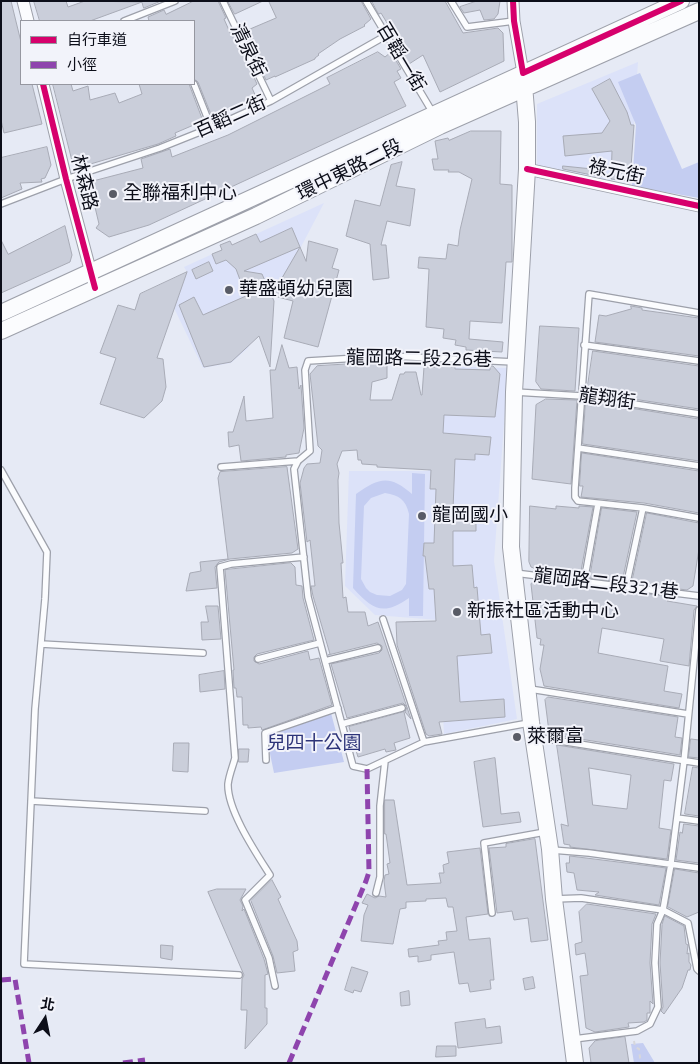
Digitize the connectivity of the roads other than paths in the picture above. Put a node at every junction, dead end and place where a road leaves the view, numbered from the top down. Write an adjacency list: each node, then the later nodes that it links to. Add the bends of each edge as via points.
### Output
1 (23, 1): 9 (street)
2 (175, 1): 10 (lane)
3 (223, 1): 16 (lane, 清泉街)
4 (366, 1): 12 (lane, 百韜一街)
5 (451, 1): 11 (lane, via 466,27)
6 (513, 1): 11 (street)
7 (681, 1): 13 (main road, 環中東路二段)
8 (699, 11): 13 (main road, 環中東路二段)
9 (28, 20)
10 (127, 20)
11 (514, 21): 13 (street)
12 (387, 36): 16 (lane, 百韜二街); 17 (lane, 百韜一街)
13 (523, 81): 17 (main road, 環中東路二段); 19 (main road); 23 (main road, 環中東路二段, via 440,126 256,216)
14 (43, 85): 20 (street, 林森路)
15 (194, 85): 18 (lane)
16 (271, 101): 18 (lane, 百韜二街)
17 (434, 114): 23 (main road, 環中東路二段)
18 (212, 127): 20 (lane, 百韜二街)
19 (526, 169): 22 (street, 祿元街); 29 (main road)
20 (66, 179): 21 (lane, 百韜二街); 23 (street, 林森路)
21 (1, 204)
22 (699, 206)
23 (93, 281): 24 (main road, 環中東路二段); 26 (main road, 環中東路二段)
24 (1, 313)
25 (699, 313): 27 (lane, via 589,294)
26 (1, 331)
27 (584, 345): 28 (lane); 31 (lane)
28 (699, 361)
29 (516, 362): 30 (main road); 34 (lane, 龍岡路二段226巷, via 391,356 308,361 305,370 310,451)
30 (514, 392): 31 (lane, 龍翔街); 42 (main road)
31 (582, 396): 32 (lane, 龍翔街); 33 (lane)
32 (699, 414)
33 (578, 448): 35 (lane); 38 (lane, via 575,497 578,501)
34 (298, 460): 36 (lane); 41 (lane, via 294,469)
35 (699, 466)
36 (221, 467)
37 (1, 470): 50 (lane, via 47,552)
38 (598, 504): 39 (lane); 43 (lane)
39 (643, 508): 40 (lane); 44 (lane)
40 (699, 518)
41 (304, 556): 49 (lane, via 308,597); 82 (lane, via 220,567 235,758 228,782 229,798 270,875 245,900 269,958)
42 (513, 573): 43 (lane, 龍岡路二段321巷); 55 (main road)
43 (584, 582): 44 (lane, 龍岡路二段321巷)
44 (626, 588): 45 (lane, 龍岡路二段321巷)
45 (699, 596)
46 (699, 610): 48 (lane)
47 (383, 619): 63 (lane)
48 (698, 620): 56 (lane)
49 (320, 643): 53 (lane); 54 (lane)
50 (40, 644): 52 (lane); 68 (lane)
51 (378, 648): 54 (lane)
52 (203, 653)
53 (258, 659)
54 (325, 661): 58 (lane)
55 (527, 688): 60 (lane); 62 (main road)
56 (690, 688): 57 (lane); 60 (lane)
57 (699, 689)
58 (338, 708): 61 (lane); 64 (lane, via 265,733)
59 (402, 708): 61 (lane)
60 (688, 714): 66 (lane)
61 (342, 724): 65 (lane, via 353,766 367,768)
62 (532, 730): 63 (lane); 66 (lane); 72 (main road)
63 (424, 742): 65 (lane)
64 (266, 760)
65 (385, 761): 76 (lane, via 380,806 380,877)
66 (684, 761): 67 (lane); 70 (lane)
67 (699, 763)
68 (31, 801): 69 (lane); 81 (lane, via 24,964)
69 (205, 811)
70 (677, 818): 71 (lane); 74 (lane)
71 (699, 821)
72 (547, 832): 73 (main road); 79 (lane, via 484,843)
73 (550, 849): 74 (lane); 77 (main road)
74 (671, 864): 75 (lane); 78 (lane)
75 (699, 868)
76 (376, 894)
77 (554, 898): 78 (lane, via 581,898); 83 (main road)
78 (663, 910): 80 (lane, via 688,923); 83 (lane, via 657,924 658,1007 650,1024 632,1031)
79 (492, 913)
80 (699, 972)
81 (238, 975)
82 (275, 986)
83 (570, 1031): 84 (main road)
84 (575, 1063)

